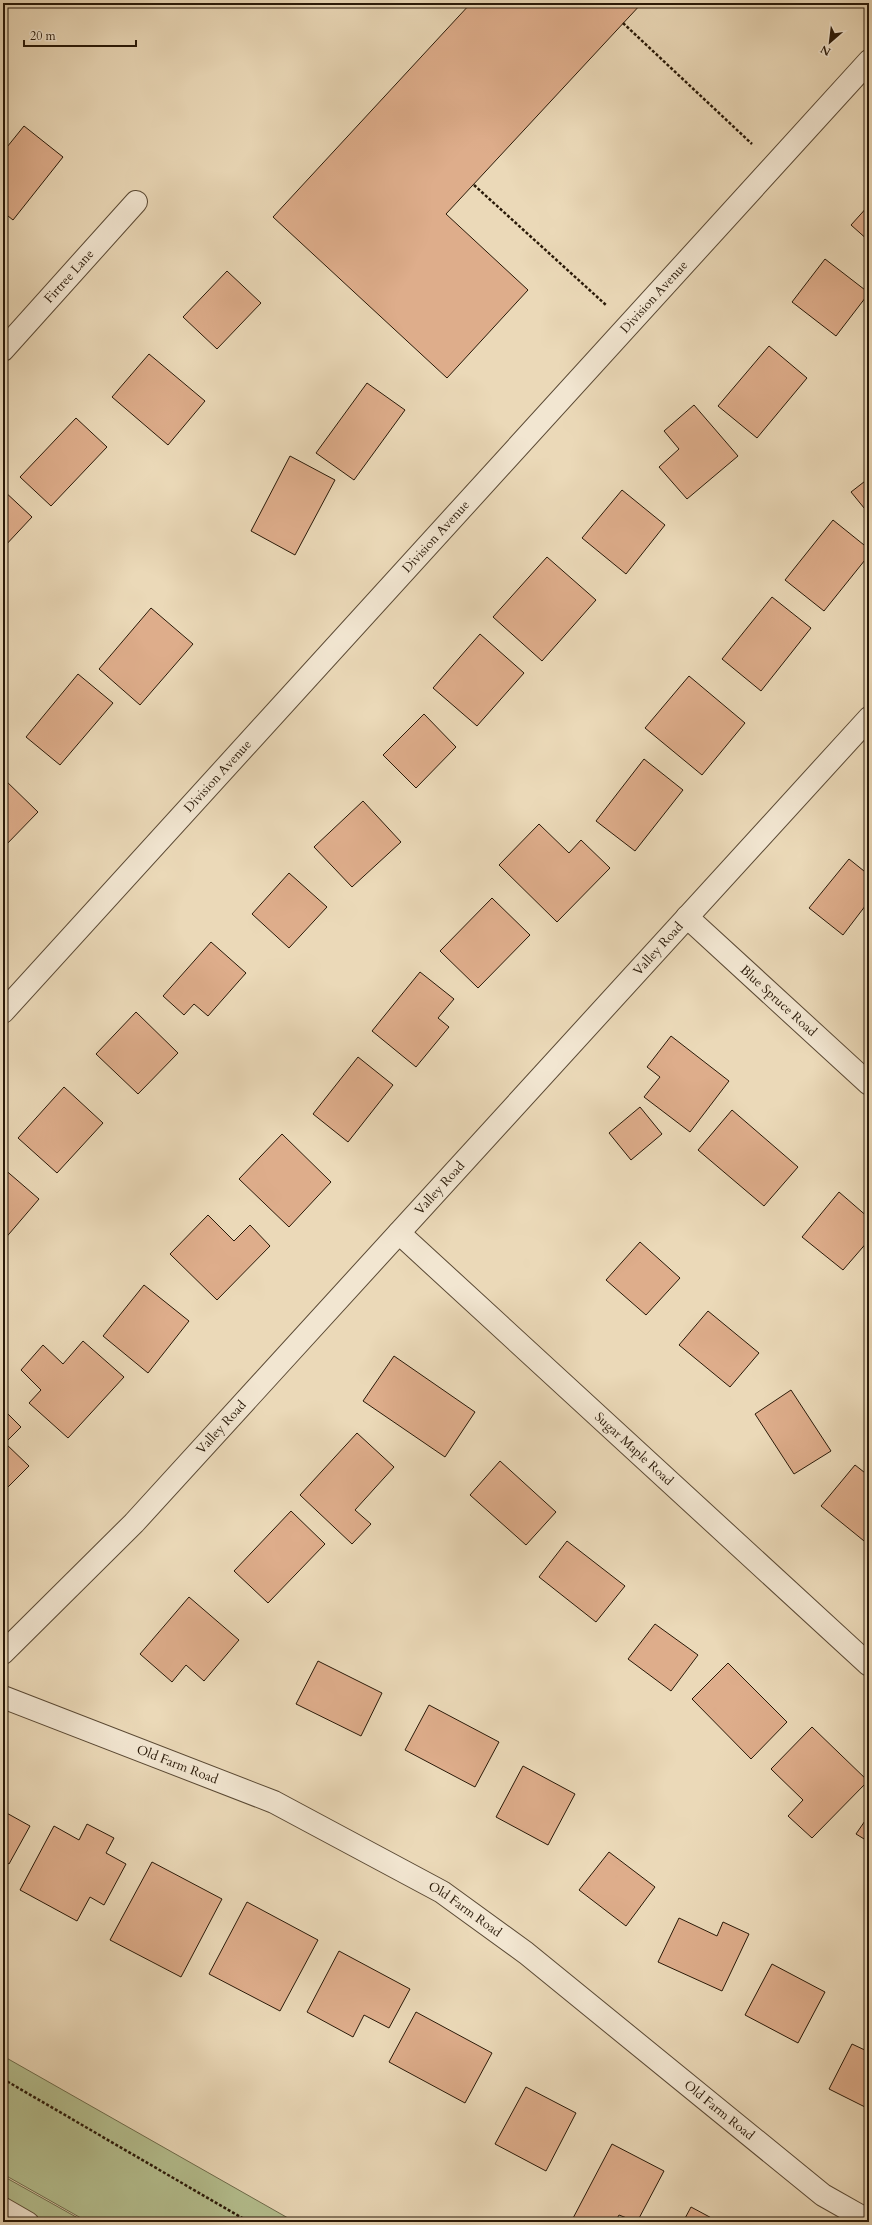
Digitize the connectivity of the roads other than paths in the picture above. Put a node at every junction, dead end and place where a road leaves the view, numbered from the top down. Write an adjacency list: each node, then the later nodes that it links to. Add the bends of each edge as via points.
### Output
1 (869, 61): 6 (street, Division Avenue)
2 (136, 202): 3 (street, Firtree Lane)
3 (3, 350)
4 (869, 718): 5 (street, Valley Road)
5 (687, 917): 7 (street, Blue Spruce Road); 8 (street, Valley Road)
6 (3, 1012)
7 (869, 1084)
8 (399, 1233): 9 (street, Valley Road, via 134,1523); 10 (street, Sugar Maple Road)
9 (3, 1653)
10 (869, 1665)
11 (3, 1697): 13 (street, Old Farm Road, via 274,1802 442,1892 526,1953 823,2195)
12 (3, 2207): 14 (lane)
13 (869, 2221)
14 (29, 2222)

